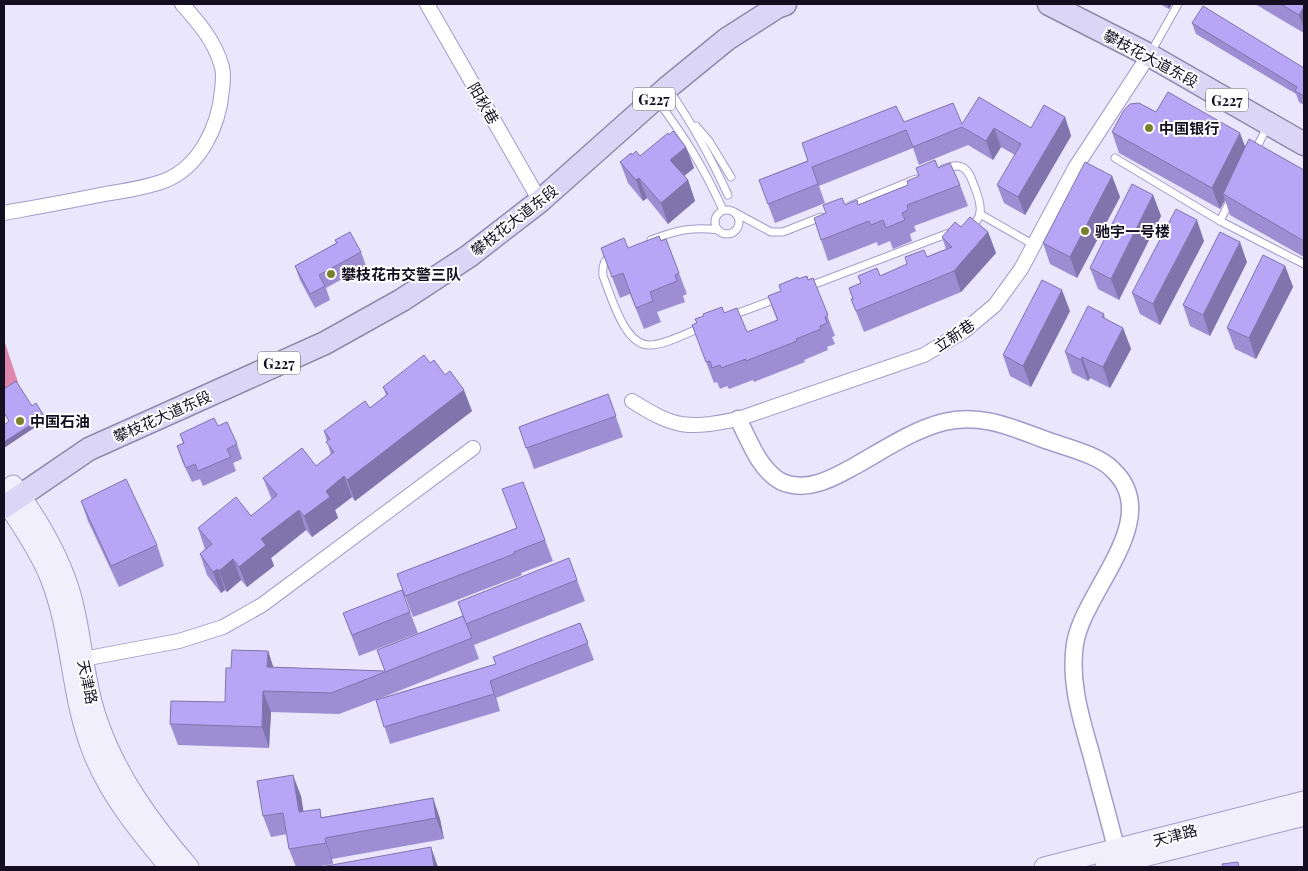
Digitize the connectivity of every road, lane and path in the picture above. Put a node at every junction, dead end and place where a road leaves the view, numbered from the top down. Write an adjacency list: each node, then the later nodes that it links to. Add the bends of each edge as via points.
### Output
1 (182, 4): 24 (street, via 216,48 222,66 223,85 214,127 188,166 164,181 138,188)
2 (427, 4): 19 (street, 阳秋巷)
3 (1048, 4): 7 (highway, 攀枝花大道东段 / G227)
4 (1079, 4): 7 (highway, 攀枝花大道东段 / G227)
5 (1178, 4): 7 (lane)
6 (774, 5): 8 (highway, 攀枝花大道东段 / G227); 19 (highway, 攀枝花大道东段 / G227, via 729,24 653,82)
7 (1153, 49): 10 (highway, 攀枝花大道东段 / G227); 11 (highway, 攀枝花大道东段 / G227); 30 (street, 立新巷, via 1075,168)
8 (661, 93): 9 (lane); 19 (highway, 攀枝花大道东段 / G227); 22 (lane)
9 (686, 114): 16 (lane, via 709,141); 20 (lane)
10 (1269, 124): 12 (highway, 攀枝花大道东段 / G227); 14 (lane)
11 (1304, 127)
12 (1304, 144)
13 (1115, 158): 27 (lane)
14 (1251, 159)
15 (940, 170): 26 (lane, via 956,166 966,171 981,203)
16 (731, 177)
17 (922, 177): 21 (lane)
18 (1234, 194): 27 (lane)
19 (536, 195): 40 (highway, 攀枝花大道东段 / G227, via 470,256 402,300 325,343 89,449)
20 (728, 195)
21 (840, 209)
22 (723, 210): 23 (lane); 28 (lane, via 715,222)
23 (734, 212): 25 (lane, via 776,233); 28 (lane, via 739,221 737,229 730,234)
24 (4, 213)
25 (831, 213)
26 (980, 214): 30 (lane); 33 (lane, via 972,225)
27 (1220, 221): 32 (lane)
28 (718, 230): 29 (lane, via 682,229)
29 (641, 243)
30 (1034, 245): 38 (street, 立新巷, via 995,305 964,331 924,355)
31 (614, 254): 36 (lane, via 604,263 603,276 622,323 641,344 658,344)
32 (1304, 264)
33 (798, 291)
34 (788, 294): 35 (lane)
35 (723, 319)
36 (714, 323)
37 (632, 401): 38 (street, 立新巷, via 657,417 683,426)
38 (738, 418): 44 (street, via 760,462 778,480 797,486 818,483 838,475 920,430 946,421 974,419 1001,423 1092,457 1112,468 1124,482 1131,500 1130,518 1124,540 1086,609 1075,643 1073,677)
39 (473, 448): 41 (street, via 262,605 223,627 179,641)
40 (8, 497): 41 (main road, 天津路, via 53,548 64,572); 45 (main road, via 50,579 63,626 77,705 101,773 126,813)
41 (83, 659): 46 (main road, 天津路, via 98,724 117,767 161,835)
42 (1304, 801): 44 (main road, 天津路)
43 (1304, 816): 44 (main road)
44 (1116, 862): 47 (main road, 天津路)
45 (170, 867)
46 (189, 867)
47 (1044, 867)

